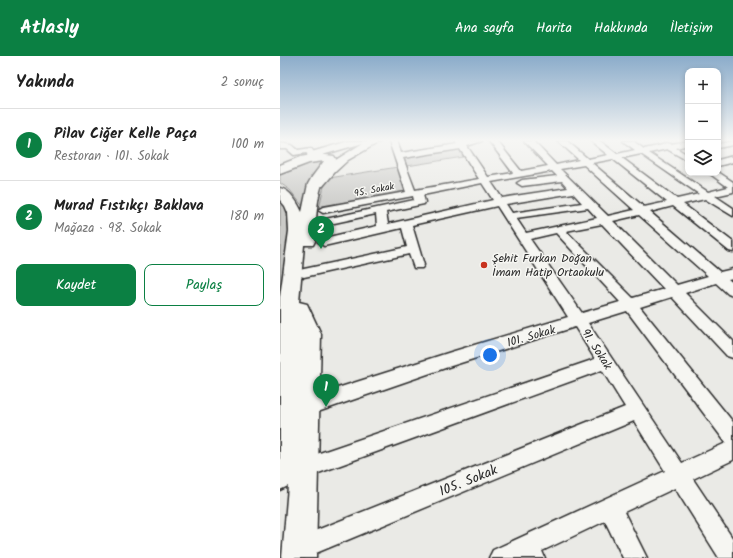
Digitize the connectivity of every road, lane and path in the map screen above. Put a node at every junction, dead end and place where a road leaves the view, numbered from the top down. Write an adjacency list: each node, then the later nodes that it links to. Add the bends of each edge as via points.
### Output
1 (292, 164): 14 (highway)
2 (295, 164): 14 (highway)
3 (328, 164): 20 (highway, via 319,176)
4 (337, 164): 20 (main road)
5 (402, 164): 24 (street)
6 (474, 164): 18 (street, 91. Sokak)
7 (511, 164): 15 (street)
8 (551, 164): 13 (street)
9 (570, 164): 13 (street, 95. Sokak)
10 (589, 164): 31 (street)
11 (625, 164): 27 (street)
12 (660, 164): 25 (street)
13 (554, 168): 15 (street, 95. Sokak); 16 (street)
14 (280, 170)
15 (519, 174): 18 (street, 95. Sokak)
16 (563, 178): 18 (street); 22 (street)
17 (728, 179): 19 (street)
18 (487, 184): 24 (street, 95. Sokak); 26 (street, 91. Sokak)
19 (733, 186)
20 (315, 188): 44 (highway)
21 (733, 189): 25 (street)
22 (575, 190): 26 (street); 28 (street)
23 (280, 192): 44 (highway, via 292,206 297,220)
24 (414, 193): 29 (street, 95. Sokak); 30 (street, via 420,202)
25 (706, 194): 27 (street); 32 (street)
26 (499, 202): 33 (street, 91. Sokak); 36 (street)
27 (673, 202): 31 (street); 41 (street)
28 (589, 205): 33 (street); 34 (street)
29 (323, 210)
30 (380, 210): 35 (street); 37 (street)
31 (641, 210): 34 (street); 46 (street)
32 (733, 213)
33 (510, 216): 39 (street, 91. Sokak)
34 (604, 220): 38 (street); 48 (street)
35 (325, 222)
36 (406, 224): 37 (street); 42 (street)
37 (383, 229): 40 (street)
38 (559, 230): 39 (street); 49 (street)
39 (523, 237): 51 (street, 91. Sokak)
40 (324, 242)
41 (733, 248)
42 (414, 249): 43 (street); 44 (street)
43 (418, 265)
44 (299, 267): 50 (highway); 52 (highway, via 288,312)
45 (733, 273): 46 (street, 101. Sokak)
46 (718, 278): 47 (street); 48 (street, 101. Sokak)
47 (733, 291)
48 (675, 292): 49 (street, 101. Sokak); 53 (street)
49 (630, 306): 51 (street, 101. Sokak); 57 (street)
50 (300, 309): 52 (highway); 55 (highway, via 310,334)
51 (579, 322): 54 (street, 91. Sokak); 55 (street, 101. Sokak)
52 (290, 343): 59 (highway)
53 (733, 350)
54 (606, 362): 56 (street, 91. Sokak); 59 (street)
55 (306, 407): 59 (highway)
56 (638, 411): 60 (street, 91. Sokak); 63 (street, 105. Sokak)
57 (733, 437)
58 (733, 450): 60 (street)
59 (291, 472): 63 (highway)
60 (678, 477): 61 (street); 66 (street, 91. Sokak)
61 (610, 508): 62 (street); 65 (street)
62 (531, 551): 64 (street)
63 (299, 553)
64 (501, 558)
65 (635, 558)
66 (732, 558)

